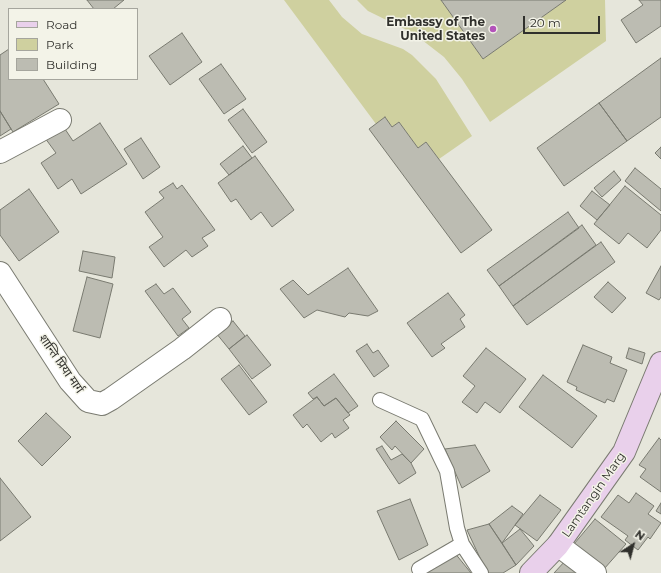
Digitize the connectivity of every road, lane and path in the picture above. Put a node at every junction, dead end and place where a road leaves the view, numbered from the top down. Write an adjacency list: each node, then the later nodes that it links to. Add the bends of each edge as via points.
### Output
1 (60, 120): 2 (street)
2 (0, 152)
3 (0, 273): 4 (street, शान्ति प्रिया मार्ग, via 70,380 88,401 102,404)
4 (220, 319)
5 (661, 363): 8 (street, Lamtangin Marg, via 624,452)
6 (380, 400): 7 (lane, via 422,419 447,471)
7 (462, 544): 9 (lane); 10 (lane)
8 (558, 545): 11 (street, Lamtangin Marg); 12 (street)
9 (419, 569)
10 (481, 573)
11 (531, 573)
12 (595, 573)

